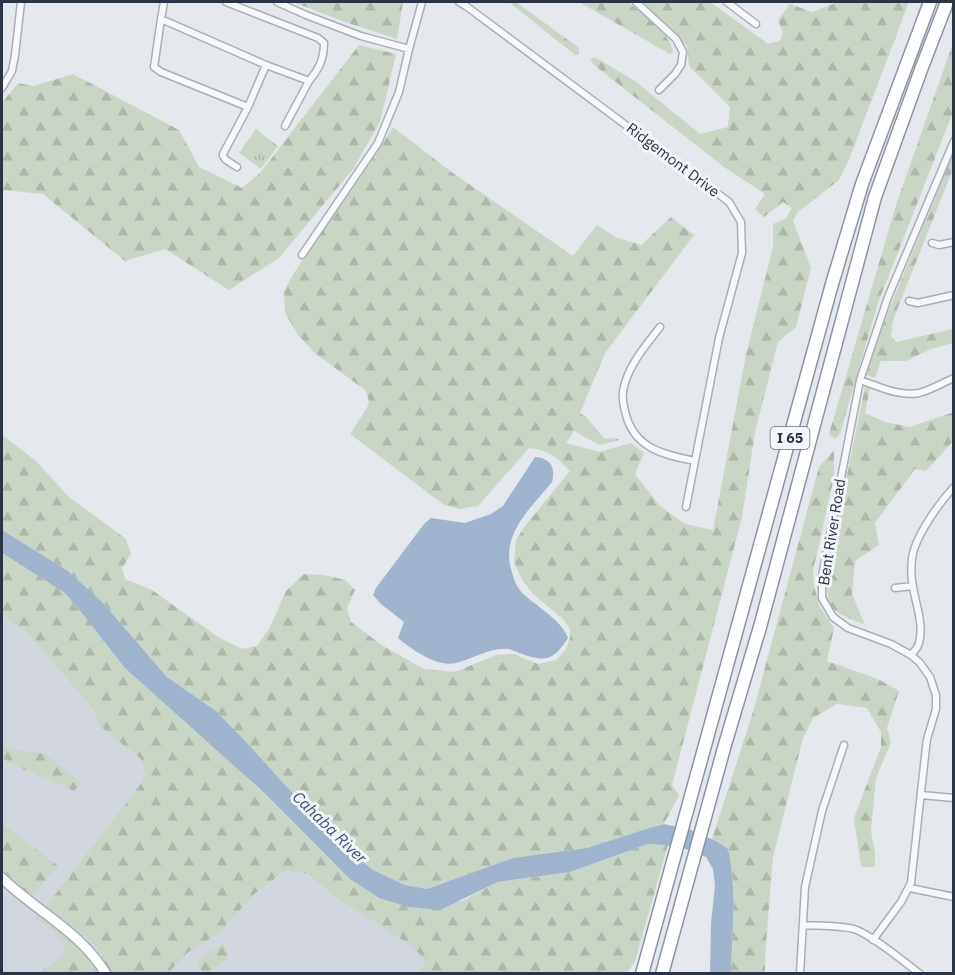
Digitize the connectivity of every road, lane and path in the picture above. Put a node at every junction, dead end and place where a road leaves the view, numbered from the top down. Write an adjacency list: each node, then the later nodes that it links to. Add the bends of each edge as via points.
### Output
1 (21, 2): 16 (street, via 12,71)
2 (164, 2): 11 (street)
3 (226, 2): 15 (street, via 324,43 321,63)
4 (278, 2): 13 (street, via 362,36)
5 (422, 2): 13 (street)
6 (459, 2): 30 (street, Ridgemont Drive, via 729,202 741,222 742,254 719,338)
7 (636, 2): 17 (street, via 676,39 683,52 681,65)
8 (727, 2): 12 (street)
9 (930, 2): 44 (highway, I 65, via 862,184 832,284)
10 (947, 2): 45 (highway, I 65, via 875,197 760,627)
11 (161, 19): 14 (street); 18 (street, via 154,67)
12 (756, 24)
13 (409, 49): 24 (street, via 399,92 378,143)
14 (266, 65): 15 (street); 18 (street)
15 (309, 81): 19 (street)
16 (2, 88)
17 (659, 90)
18 (248, 107): 21 (street, via 223,154)
19 (285, 126)
20 (954, 141): 29 (street, Bent River Road, via 888,297)
21 (237, 167)
22 (954, 242): 23 (street)
23 (932, 243)
24 (302, 255)
25 (954, 296): 26 (street)
26 (909, 302)
27 (660, 327): 30 (street, via 636,359 625,382 622,399 627,421 638,439 653,450)
28 (954, 378): 29 (street, via 909,394)
29 (860, 380): 35 (street, Bent River Road, via 822,576 822,598 829,612 844,626)
30 (695, 461): 32 (street, Ridgemont Drive)
31 (954, 487): 33 (street, via 915,546)
32 (686, 507)
33 (912, 586): 34 (street); 35 (street, via 920,633)
34 (895, 588)
35 (911, 655): 37 (street, Bent River Road, via 930,677 936,695)
36 (844, 745): 42 (street, via 819,823 805,887)
37 (921, 795): 38 (street); 40 (street, Bent River Road)
38 (954, 798)
39 (2, 878): 46 (street, via 74,935)
40 (910, 888): 41 (street); 43 (street, Bent River Road)
41 (954, 897)
42 (803, 925): 43 (street, via 852,929); 47 (street)
43 (873, 940): 48 (street)
44 (643, 969)
45 (662, 971)
46 (105, 974)
47 (800, 974)
48 (920, 974)

